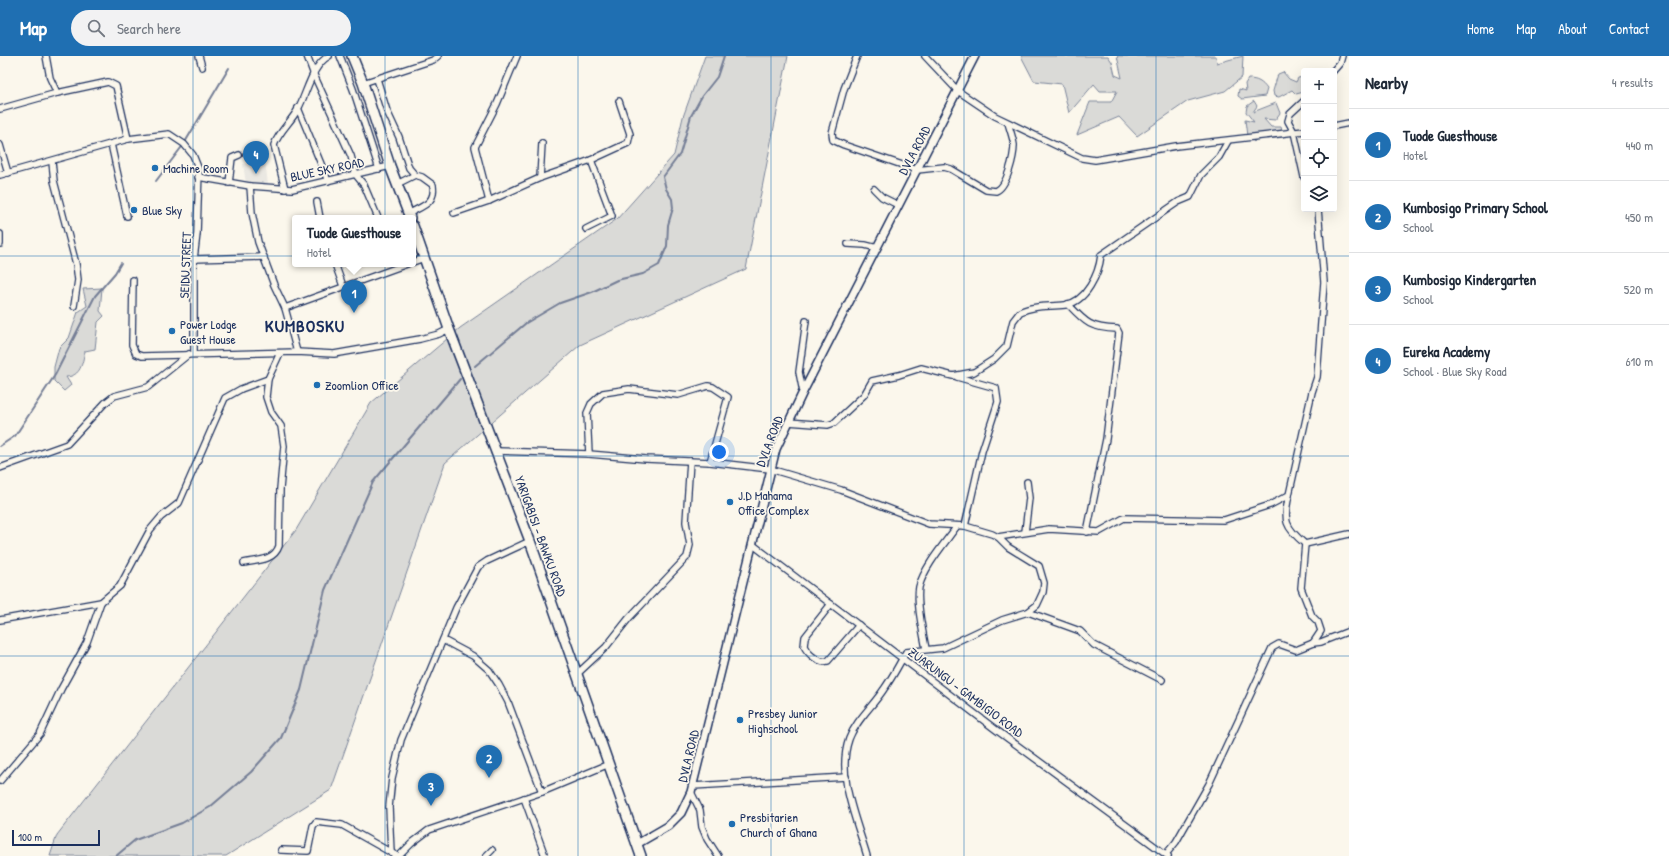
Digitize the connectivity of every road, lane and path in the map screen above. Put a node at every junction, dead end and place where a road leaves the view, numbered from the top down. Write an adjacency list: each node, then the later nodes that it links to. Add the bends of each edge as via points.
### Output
1 (46, 56): 19 (street, via 50,78)
2 (199, 56): 13 (street)
3 (307, 56): 15 (street)
4 (329, 56): 15 (street, via 321,62)
5 (340, 56): 38 (street)
6 (352, 56): 17 (highway)
7 (438, 56): 16 (street)
8 (517, 56): 53 (street, via 475,147)
9 (857, 56): 39 (street, via 844,89 832,133 833,140)
10 (926, 56): 18 (street)
11 (975, 56): 18 (street, DVLA ROAD)
12 (1342, 56): 14 (street)
13 (202, 67)
14 (1336, 68)
15 (314, 75): 22 (street); 42 (street, via 346,143)
16 (377, 79): 17 (street); 43 (street, via 409,168)
17 (363, 83): 37 (highway)
18 (958, 91): 24 (street); 39 (street, DVLA ROAD)
19 (57, 93): 23 (street); 29 (street, via 108,82 114,84)
20 (619, 101): 35 (street, via 630,139 628,144)
21 (1301, 104): 28 (street, via 1288,118)
22 (298, 108): 47 (street); 51 (street, via 282,128 274,145)
23 (0, 109)
24 (1008, 123): 30 (street, via 1088,160); 39 (street, via 1014,144 1013,154 1001,189 986,190 951,169)
25 (1349, 124): 26 (street)
26 (1337, 126)
27 (1301, 131): 28 (street)
28 (1294, 132): 30 (street); 44 (street)
29 (128, 139): 32 (street); 45 (street, SEIDU STREET, via 164,134 175,136 193,155 199,170)
30 (1228, 141): 77 (street, via 1220,157 1201,175 1190,197 1178,202 1101,255 1100,264 1088,289)
31 (542, 143): 46 (street)
32 (111, 144): 36 (street); 62 (street)
33 (0, 145): 40 (street)
34 (239, 155): 48 (street, via 232,158)
35 (591, 160): 46 (street); 63 (street, via 612,216)
36 (52, 162): 40 (street); 78 (street, via 54,181 76,264 78,280)
37 (390, 166): 38 (street, BLUE SKY ROAD); 49 (highway)
38 (379, 169): 42 (street, BLUE SKY ROAD)
39 (917, 170): 55 (street, DVLA ROAD)
40 (8, 173): 41 (street)
41 (0, 175)
42 (356, 175): 47 (street, BLUE SKY ROAD); 59 (street, via 364,185)
43 (415, 175): 49 (street); 61 (street, via 428,180 433,185 435,194 431,201)
44 (1304, 176)
45 (198, 177): 48 (street, BLUE SKY ROAD); 71 (street, SEIDU STREET)
46 (540, 178): 53 (street)
47 (328, 181): 51 (street, BLUE SKY ROAD)
48 (229, 182): 50 (street, BLUE SKY ROAD)
49 (397, 184): 60 (highway)
50 (250, 186): 51 (street, BLUE SKY ROAD); 69 (street, via 252,213)
51 (285, 189)
52 (874, 189): 55 (street, via 882,197)
53 (489, 201): 57 (street)
54 (316, 202): 58 (street)
55 (898, 205): 68 (street, DVLA ROAD)
56 (1318, 212): 96 (street, via 1324,282 1317,377)
57 (454, 213)
58 (319, 215)
59 (377, 215)
60 (409, 215)
61 (410, 215)
62 (127, 216)
63 (586, 229)
64 (0, 234): 66 (street)
65 (416, 235): 70 (highway, YARIGABISI - BAWKU ROAD)
66 (0, 244)
67 (848, 244): 68 (street, via 865,244)
68 (877, 248): 87 (street, DVLA ROAD)
69 (264, 257): 71 (street); 79 (street)
70 (424, 258): 72 (street); 81 (highway, YARIGABISI - BAWKU ROAD)
71 (194, 259): 84 (street, SEIDU STREET)
72 (416, 261)
73 (336, 267): 76 (street)
74 (395, 267): 76 (street)
75 (133, 280): 84 (street, via 132,345 136,354)
76 (343, 286): 79 (street)
77 (1068, 304): 85 (street, via 1020,312 1013,321 1007,346 994,359 974,372); 100 (street, via 1085,322 1096,328 1117,329 1119,333 1106,439)
78 (74, 306)
79 (285, 308): 82 (street)
80 (806, 321): 87 (street, via 799,372)
81 (449, 329): 82 (street, via 420,339 368,350 334,354); 89 (highway, YARIGABISI - BAWKU ROAD)
82 (296, 352): 83 (street)
83 (280, 353): 84 (street); 86 (street)
84 (192, 354): 93 (street, via 148,387 114,396 67,444)
85 (953, 376): 88 (street, via 921,368 914,369 872,381 864,395 834,423 828,425); 98 (street, via 993,386 998,391 998,402 982,450)
86 (268, 379): 106 (street, via 266,397 271,412 281,426 284,446 278,546 275,553 268,558); 107 (street, via 225,398 179,503 164,514 154,526 120,586)
87 (803, 392): 88 (street, DVLA ROAD)
88 (788, 422): 94 (street, DVLA ROAD)
89 (497, 451): 90 (street); 103 (highway, YARIGABISI - BAWKU ROAD)
90 (589, 454): 91 (street, via 646,460); 92 (street, via 587,413 591,404 603,393 628,390 672,395 708,386 728,397)
91 (690, 461): 92 (street); 117 (street, via 686,522 690,545 687,556 628,618 606,647)
92 (710, 462): 94 (street)
93 (0, 468)
94 (770, 469): 97 (street, via 841,490 929,524); 104 (street, DVLA ROAD)
95 (1027, 482): 99 (street, via 1029,498)
96 (1289, 496): 100 (street, via 1224,520 1124,518 1100,532); 105 (street, via 1284,516 1292,533)
97 (957, 526): 98 (street); 115 (street, via 926,571 919,586)
98 (964, 526): 102 (street)
99 (1025, 532): 100 (street, via 1050,529); 102 (street)
100 (1087, 532)
101 (1349, 534): 105 (street)
102 (998, 536): 109 (street, via 1008,547 1039,566 1043,572 1043,592 1037,605)
103 (530, 541): 113 (street, via 487,561 478,568 466,587); 117 (highway, YARIGABISI - BAWKU ROAD)
104 (752, 544): 108 (street, ZUARUNGU - GAMBIGIO ROAD); 122 (street, DVLA ROAD)
105 (1305, 544): 114 (street, via 1301,588 1312,616 1321,628)
106 (244, 562)
107 (101, 602): 110 (street); 121 (street, via 87,642 40,734)
108 (830, 604): 111 (street, ZUARUNGU - GAMBIGIO ROAD); 111 (street, via 805,637 804,646 820,661 828,662)
109 (1028, 612): 115 (street, via 1002,620 946,647); 118 (street, via 1080,631 1094,645)
110 (0, 620)
111 (859, 625): 116 (street, ZUARUNGU - GAMBIGIO ROAD)
112 (1349, 631): 114 (street)
113 (443, 640): 123 (street, via 474,656 489,670 499,685 508,702); 128 (street, via 401,740 392,778 389,807)
114 (1313, 643): 129 (street, via 1296,650 1279,644 1272,648 1209,784)
115 (926, 650): 116 (street, via 909,651)
116 (903, 658): 120 (street, via 884,690 858,721 849,739 845,752); 129 (street, ZUARUNGU - GAMBIGIO ROAD)
117 (576, 675): 119 (highway, YARIGABISI - BAWKU ROAD)
118 (1162, 680)
119 (609, 764): 123 (street); 125 (highway, YARIGABISI - BAWKU ROAD)
120 (846, 778): 122 (street); 135 (street)
121 (0, 781)
122 (692, 789): 125 (street, DVLA ROAD, via 681,813 668,826); 134 (street, via 700,810 702,827)
123 (542, 792): 124 (street)
124 (524, 798): 130 (street, via 429,830); 132 (street)
125 (637, 844): 133 (highway, YARIGABISI - BAWKU ROAD)
126 (281, 850): 128 (street, via 308,851 316,822 342,825)
127 (492, 850): 131 (street)
128 (391, 853): 130 (street)
129 (1167, 855)
130 (398, 856)
131 (486, 856)
132 (545, 856)
133 (641, 856)
134 (718, 856)
135 (867, 856)

